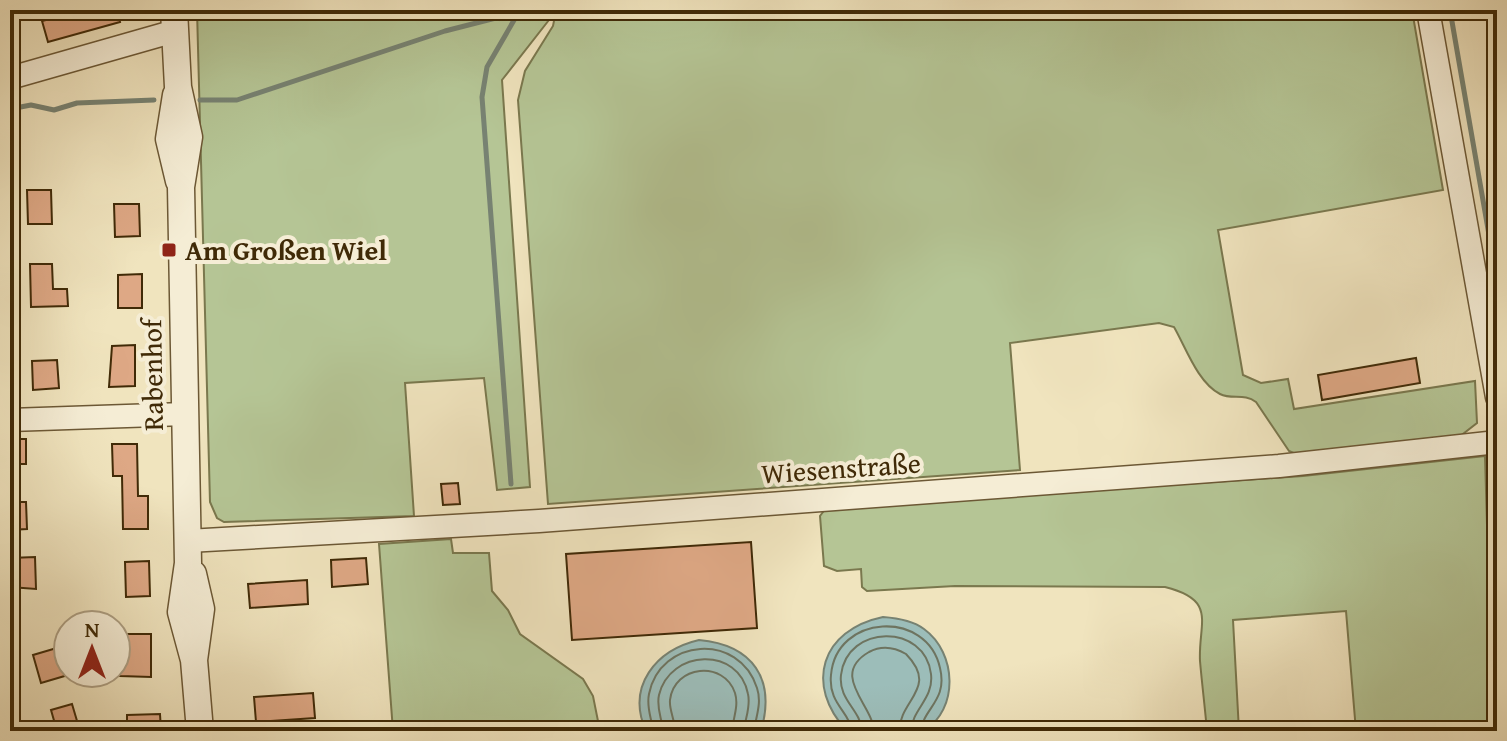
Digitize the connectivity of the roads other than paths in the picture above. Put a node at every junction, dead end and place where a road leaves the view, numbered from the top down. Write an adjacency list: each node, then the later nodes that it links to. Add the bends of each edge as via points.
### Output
1 (1428, 10): 4 (street)
2 (175, 21): 3 (street); 5 (street, Rabenhof, via 178,87 189,137 181,187)
3 (10, 78)
4 (1497, 397)
5 (185, 414): 6 (street); 8 (street, Rabenhof)
6 (10, 420)
7 (1497, 442): 8 (street, Wiesenstraße, via 1248,469)
8 (188, 552): 9 (street, Rabenhof, via 181,612 194,660)
9 (200, 731)

